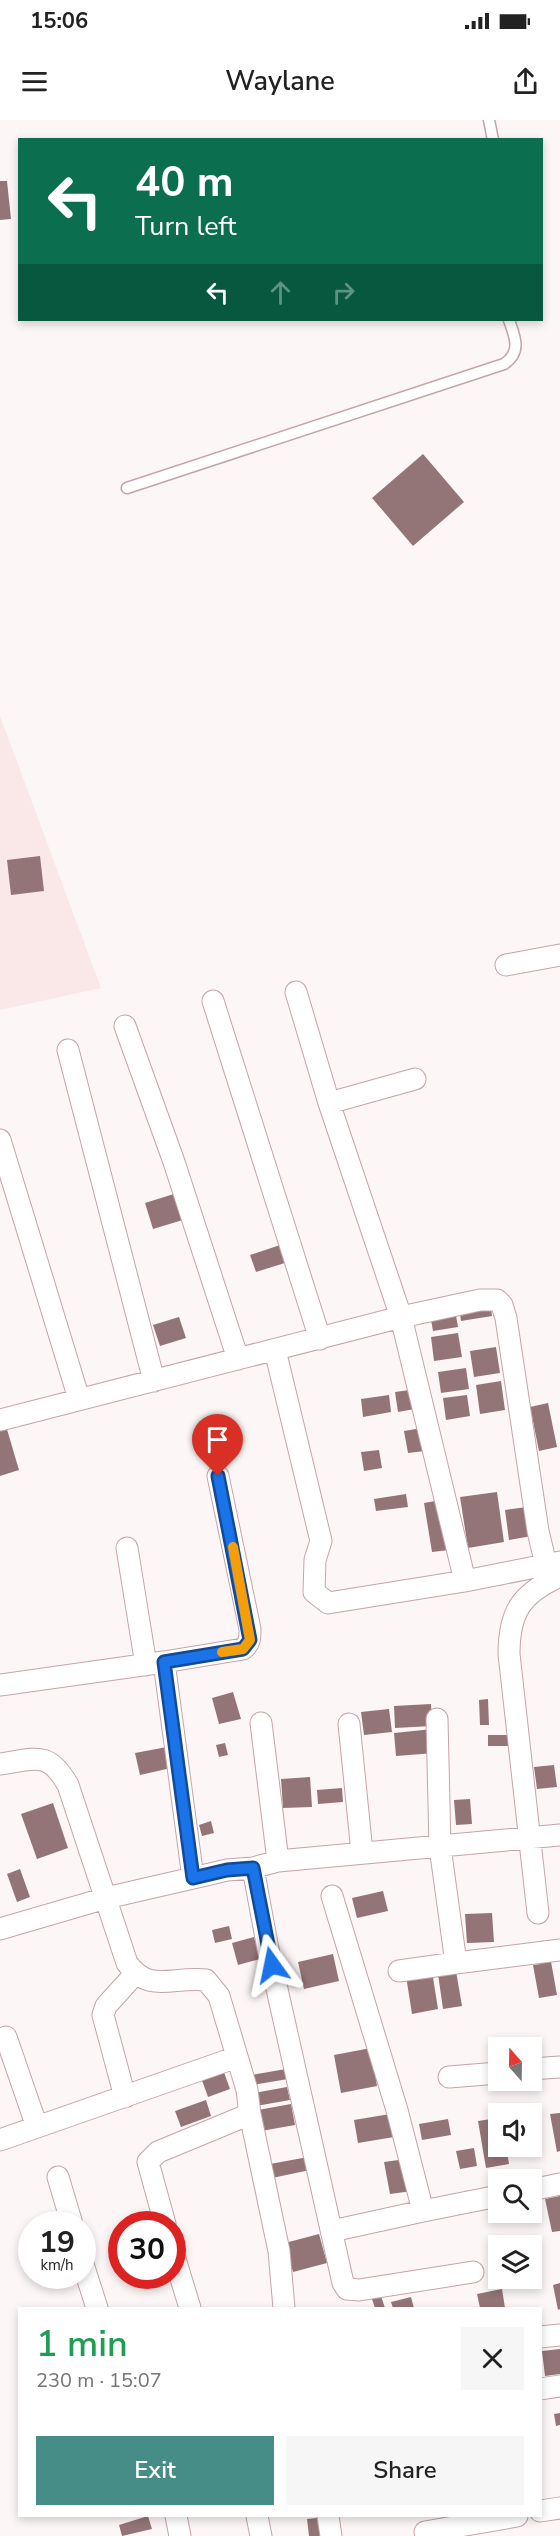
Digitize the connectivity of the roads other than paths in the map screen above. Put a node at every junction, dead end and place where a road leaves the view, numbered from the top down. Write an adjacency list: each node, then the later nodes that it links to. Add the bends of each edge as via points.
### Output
1 (489, 120): 2 (lane)
2 (493, 138)
3 (509, 321): 4 (lane, via 516,351 504,364)
4 (127, 488)
5 (560, 955): 6 (street)
6 (506, 964)
7 (296, 992): 12 (street)
8 (213, 1001): 15 (street)
9 (125, 1026): 17 (street, via 174,1162)
10 (68, 1050): 18 (street)
11 (415, 1079): 12 (street)
12 (329, 1103): 14 (street)
13 (0, 1140): 19 (street)
14 (401, 1317): 15 (street); 23 (street, via 480,1300 497,1300 502,1305 538,1531); 24 (street)
15 (320, 1338): 16 (street)
16 (275, 1350): 17 (street); 24 (street, via 321,1541 315,1560 314,1592 328,1602)
17 (237, 1359): 18 (street)
18 (154, 1381): 19 (street)
19 (79, 1399): 20 (street)
20 (0, 1420)
21 (218, 1476): 25 (street, via 250,1640 243,1649)
22 (127, 1548): 25 (street)
23 (556, 1568): 24 (street); 32 (street, via 524,1599 514,1614 509,1634)
24 (465, 1581)
25 (155, 1664): 26 (street); 37 (street)
26 (0, 1685)
27 (437, 1719): 33 (street)
28 (261, 1723): 35 (street)
29 (349, 1724): 34 (street)
30 (0, 1764): 39 (street, via 40,1759 59,1769)
31 (560, 1835): 32 (street)
32 (530, 1838): 33 (street); 40 (street)
33 (440, 1847): 34 (street); 43 (street)
34 (362, 1852): 35 (street)
35 (278, 1861): 36 (street)
36 (253, 1868): 37 (street); 63 (street)
37 (193, 1878): 39 (street)
38 (332, 1896): 62 (street, via 397,2110)
39 (106, 1898): 41 (street); 45 (street, via 127,1963)
40 (538, 1913)
41 (0, 1929)
42 (560, 1950): 43 (street)
43 (456, 1963): 44 (street)
44 (399, 1971)
45 (135, 1974): 47 (street, via 154,1982 206,1980 219,1996); 52 (street, via 106,2006 103,2015)
46 (6, 2037): 54 (street)
47 (237, 2057): 52 (street); 53 (street, via 248,2090)
48 (560, 2067): 49 (street)
49 (542, 2069)
50 (488, 2074): 51 (street)
51 (449, 2077)
52 (125, 2097): 54 (street)
53 (250, 2114): 61 (street, via 158,2152 148,2162); 69 (street, via 279,2251)
54 (37, 2127): 55 (street)
55 (0, 2140)
56 (58, 2178): 60 (street)
57 (560, 2184): 58 (street)
58 (542, 2188)
59 (488, 2198): 62 (street)
60 (68, 2211)
61 (161, 2211)
62 (423, 2211): 63 (street)
63 (332, 2231): 64 (street, via 346,2289)
64 (473, 2272)
65 (91, 2289): 67 (street)
66 (184, 2289): 68 (street)
67 (97, 2307)
68 (190, 2307)
69 (284, 2307)
70 (560, 2335): 71 (street)
71 (542, 2337)
72 (560, 2386): 73 (street)
73 (542, 2389)
74 (560, 2508): 75 (street)
75 (542, 2511)
76 (176, 2517): 81 (street)
77 (257, 2517): 82 (street)
78 (328, 2517): 83 (street)
79 (511, 2517): 80 (street)
80 (425, 2532)
81 (180, 2536)
82 (261, 2536)
83 (331, 2536)

